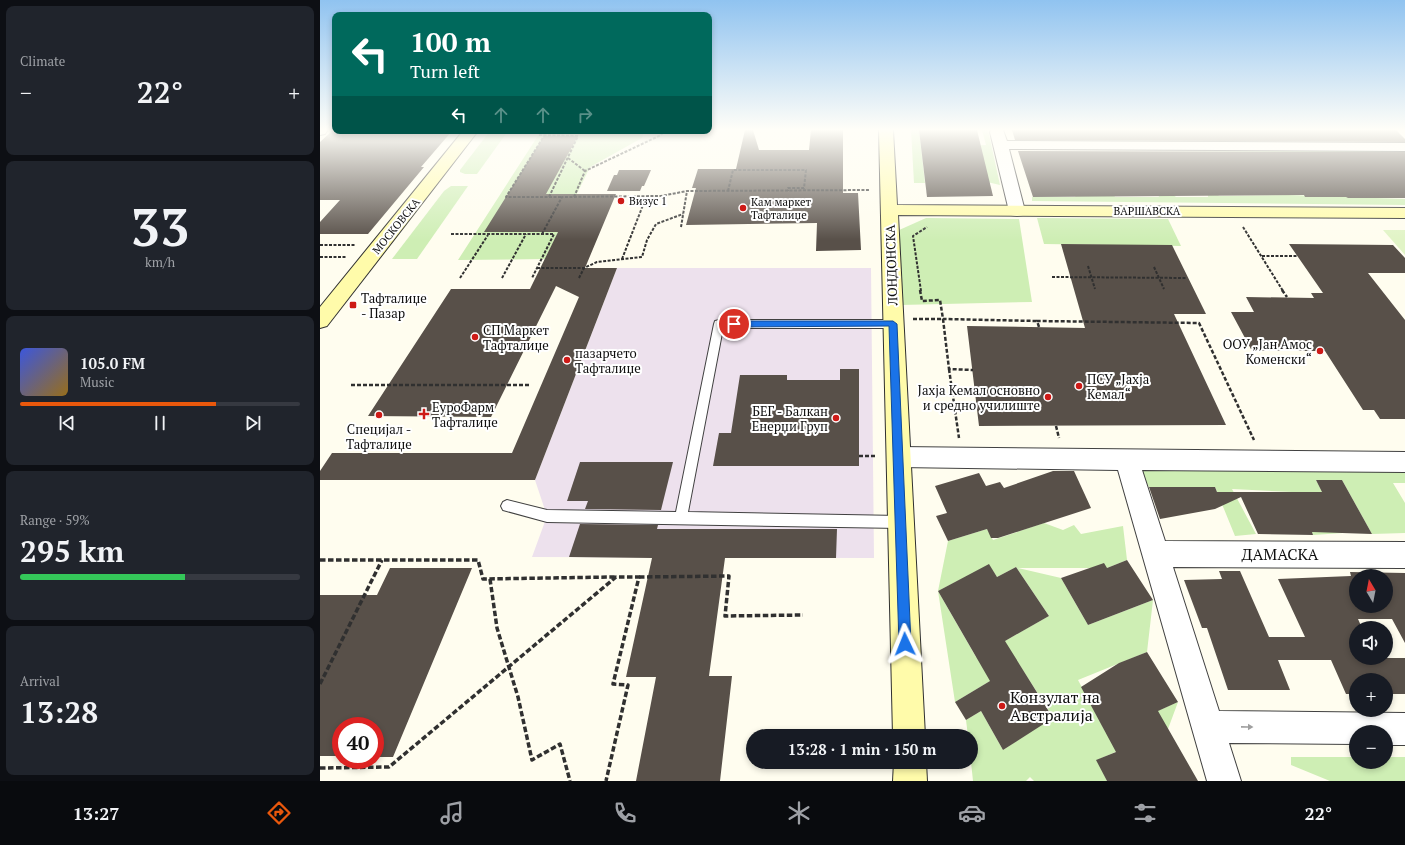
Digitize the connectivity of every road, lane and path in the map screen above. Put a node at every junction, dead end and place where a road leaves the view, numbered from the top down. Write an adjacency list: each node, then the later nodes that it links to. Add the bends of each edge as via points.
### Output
1 (443, 166): 50 (street, МОСКОВСКА)
2 (525, 166): 12 (path, via 506,197)
3 (564, 166): 12 (path)
4 (579, 166): 8 (path)
5 (595, 166): 8 (path)
6 (888, 166): 15 (street, ЛОНДОНСКА)
7 (1006, 166): 17 (street)
8 (585, 171): 14 (path)
9 (788, 190): 11 (path); 11 (path, via 804,188 806,170 733,170); 15 (path)
10 (687, 191): 11 (path); 14 (path, via 661,196); 20 (path)
11 (728, 191)
12 (550, 197): 13 (path)
13 (562, 197): 14 (path); 26 (path)
14 (574, 197)
15 (889, 200): 17 (street, ВАРШАВСКА); 51 (street, ЛОНДОНСКА)
16 (643, 206): 33 (path)
17 (1017, 211): 18 (street, ВАРШАВСКА)
18 (1233, 212): 19 (street, ВАРШАВСКА); 29 (path)
19 (1405, 212)
20 (683, 214): 22 (path); 33 (path, via 656,224 642,257)
21 (932, 224): 49 (path, via 913,236 922,301 940,300)
22 (681, 227)
23 (451, 234): 24 (path)
24 (489, 234): 25 (path); 40 (path)
25 (526, 234): 26 (path); 41 (path)
26 (542, 234): 36 (path, via 554,234)
27 (320, 245): 28 (path)
28 (361, 245)
29 (1262, 256): 30 (path); 48 (path)
30 (1297, 256)
31 (320, 257): 32 (path)
32 (345, 257)
33 (622, 259): 37 (path, via 597,262)
34 (1088, 266): 39 (path)
35 (1154, 266): 44 (path)
36 (537, 268): 37 (path); 42 (path)
37 (584, 268): 43 (path)
38 (1052, 277): 39 (path)
39 (1092, 277): 44 (path); 46 (path)
40 (460, 278)
41 (502, 278)
42 (532, 278)
43 (579, 278)
44 (1159, 278): 45 (path); 47 (path)
45 (1187, 278)
46 (1095, 289)
47 (1164, 289)
48 (1287, 297)
49 (943, 319): 51 (path); 52 (path); 54 (path)
50 (320, 321)
51 (893, 321): 62 (street, ЛОНДОНСКА); 66 (lane, via 719,324)
52 (1037, 321): 53 (path); 61 (path, via 1199,322 1255,441)
53 (1039, 327)
54 (949, 369): 55 (path); 59 (path, via 959,440)
55 (973, 370)
56 (351, 385): 57 (path)
57 (531, 385)
58 (1056, 426): 60 (path, via 1059,439)
59 (967, 439)
60 (1052, 439)
61 (1247, 441)
62 (899, 457): 63 (street); 67 (street, ЛОНДОНСКА)
63 (1127, 460): 64 (street); 68 (street)
64 (1405, 462)
65 (507, 506): 66 (lane, via 547,516)
66 (681, 518): 67 (lane)
67 (900, 522): 79 (street, ЛОНДОНСКА)
68 (1155, 554): 69 (street, ДАМАСКА); 78 (street)
69 (1405, 555)
70 (320, 560): 71 (path)
71 (382, 560): 74 (path, via 478,560 483,579); 77 (path)
72 (616, 577): 73 (path); 74 (path); 76 (path)
73 (639, 577): 75 (path, via 729,576 725,616); 84 (path, via 613,684 628,685)
74 (490, 579): 76 (path, via 497,628)
75 (803, 615)
76 (509, 666): 81 (path, via 389,767); 83 (path, via 532,760 560,744)
77 (320, 684)
78 (1208, 727): 80 (street, one-way to 80); 86 (street)
79 (909, 729)
80 (1405, 729)
81 (320, 768)
82 (910, 769): 85 (street)
83 (570, 781)
84 (606, 781)
85 (910, 781)
86 (1224, 781)

